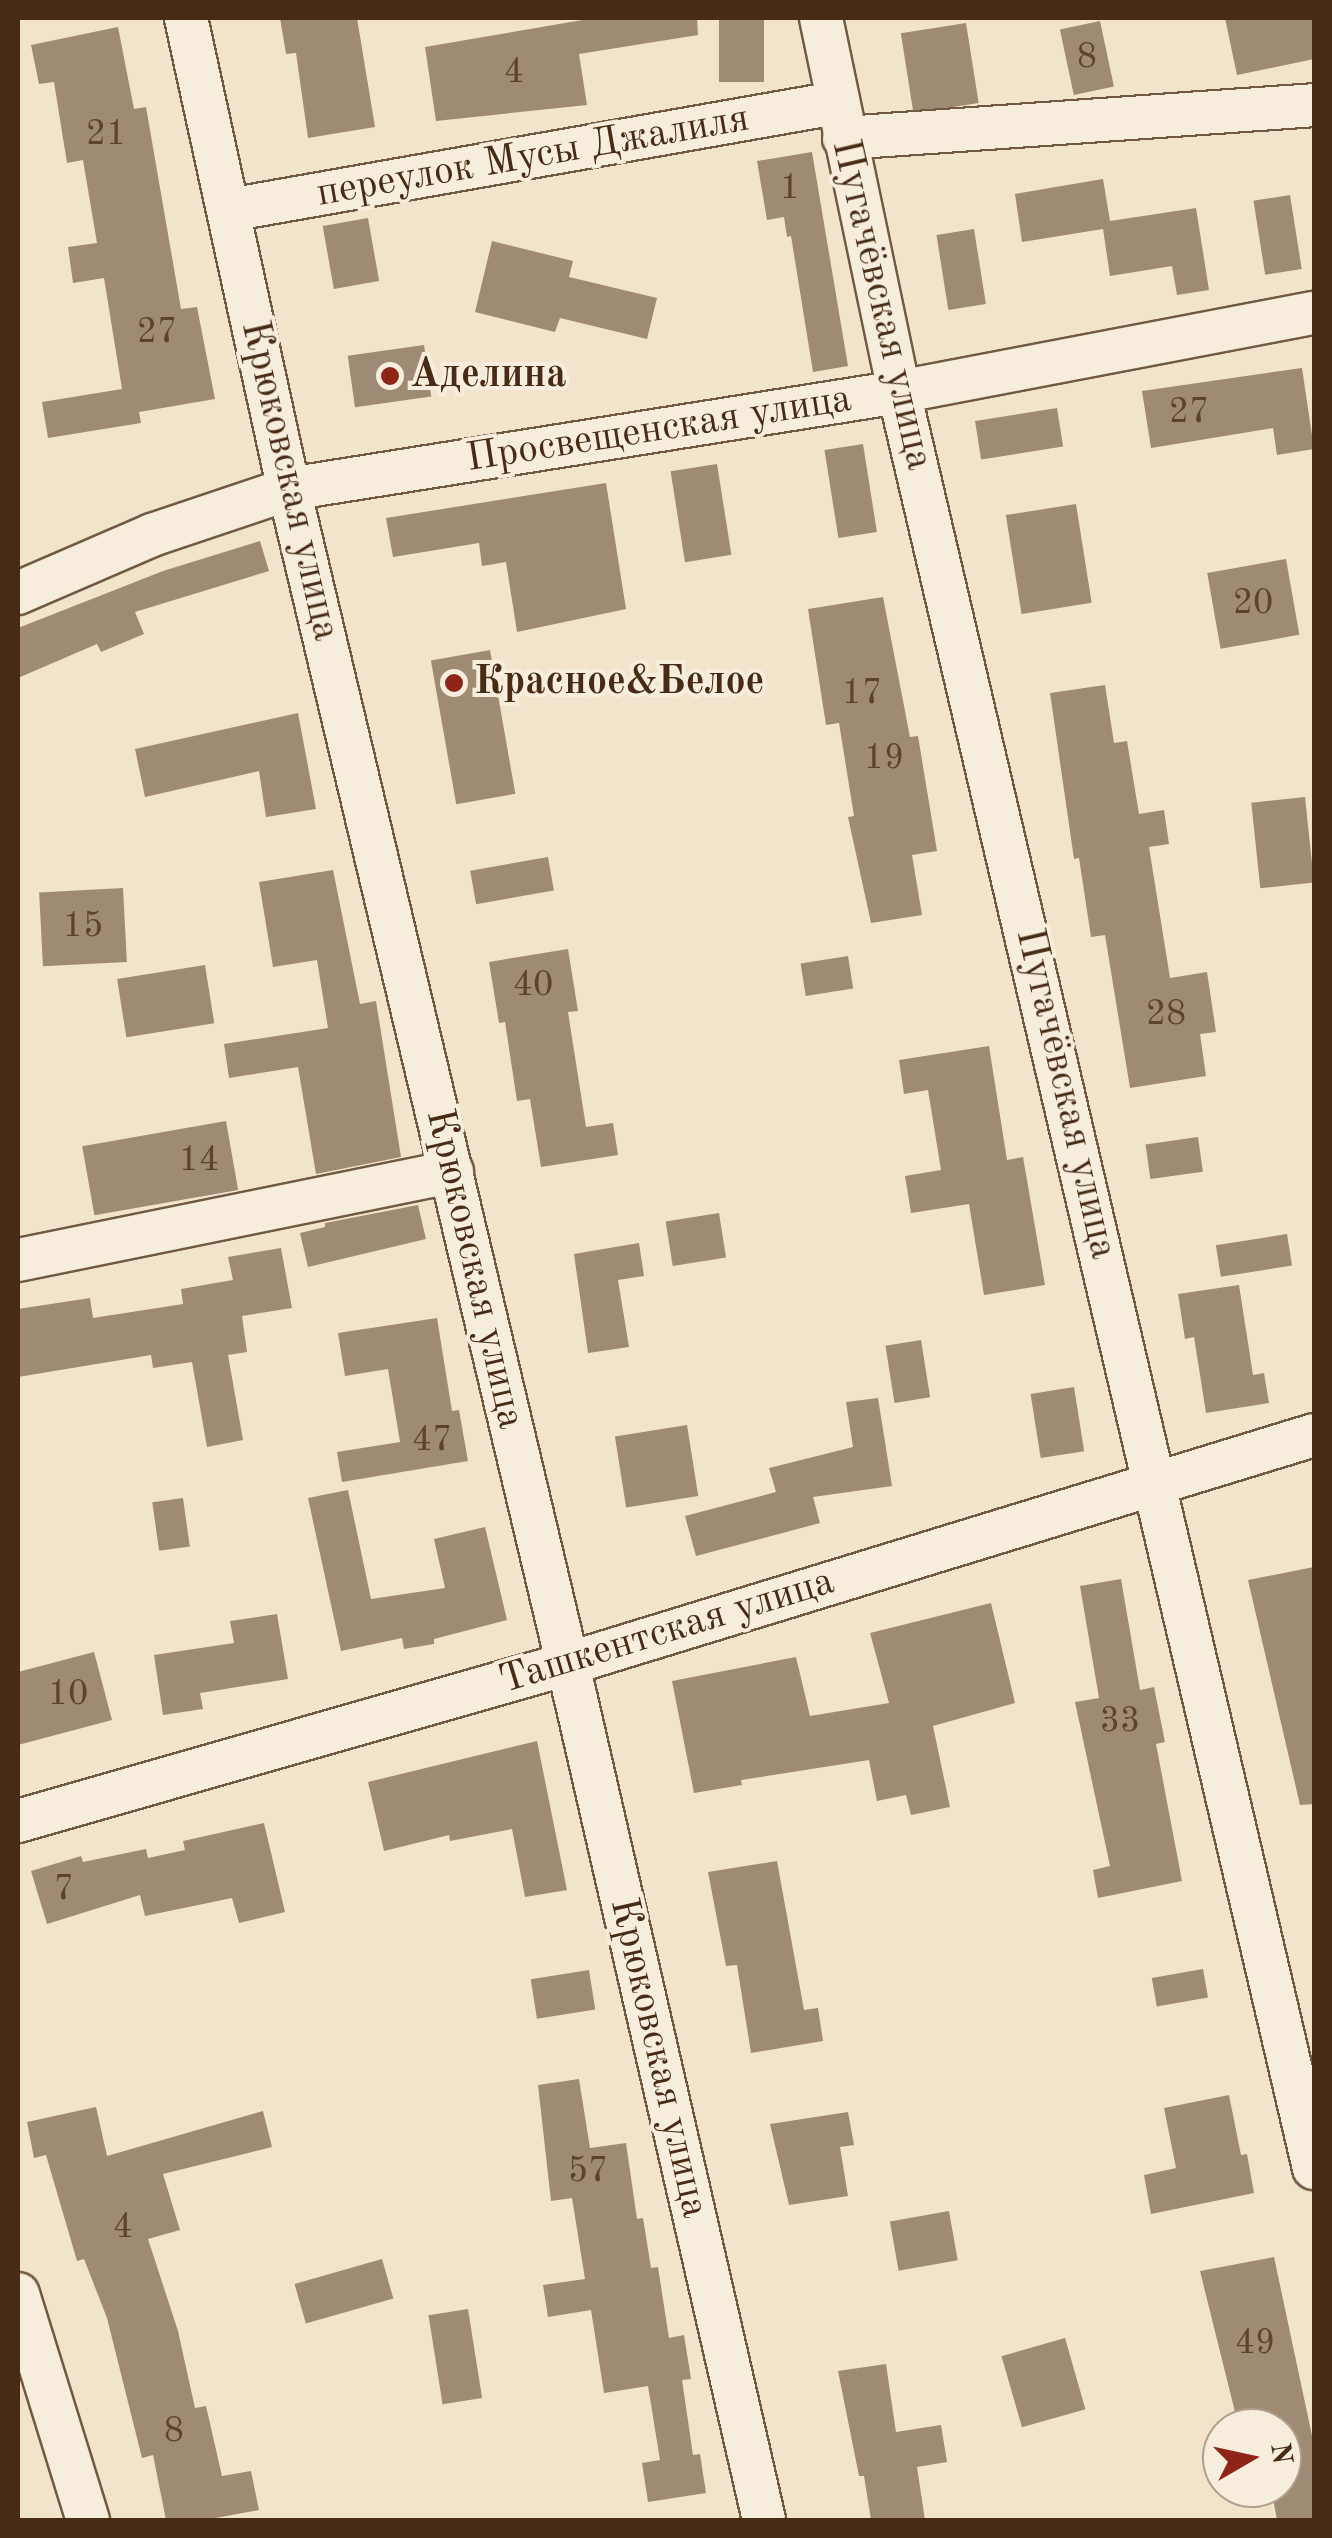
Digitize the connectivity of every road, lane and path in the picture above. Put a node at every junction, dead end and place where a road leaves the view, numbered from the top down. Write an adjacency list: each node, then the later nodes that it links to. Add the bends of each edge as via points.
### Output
1 (186, 18): 5 (street, Крюковская улица)
2 (822, 18): 4 (street, Пугачёвская улица)
3 (1314, 105): 4 (street, переулок Мусы Джалиля)
4 (840, 121): 5 (street, переулок Мусы Джалиля); 7 (street, Пугачёвская улица)
5 (229, 210): 8 (street, Крюковская улица)
6 (1314, 313): 7 (street, Просвещенская улица)
7 (899, 392): 8 (street, Просвещенская улица); 13 (street, Пугачёвская улица)
8 (289, 489): 9 (street, Просвещенская улица, via 152,535); 10 (street, Крюковская улица)
9 (18, 593)
10 (452, 1172): 11 (street); 14 (street, Крюковская улица)
11 (18, 1260)
12 (1314, 1435): 13 (street, Ташкентская улица)
13 (1156, 1480): 14 (street, Ташкентская улица); 16 (street, Пугачёвская улица)
14 (567, 1664): 15 (street, Ташкентская улица); 19 (street, Крюковская улица)
15 (18, 1821)
16 (1314, 2168)
17 (18, 2294): 18 (street)
18 (88, 2520)
19 (764, 2520)

